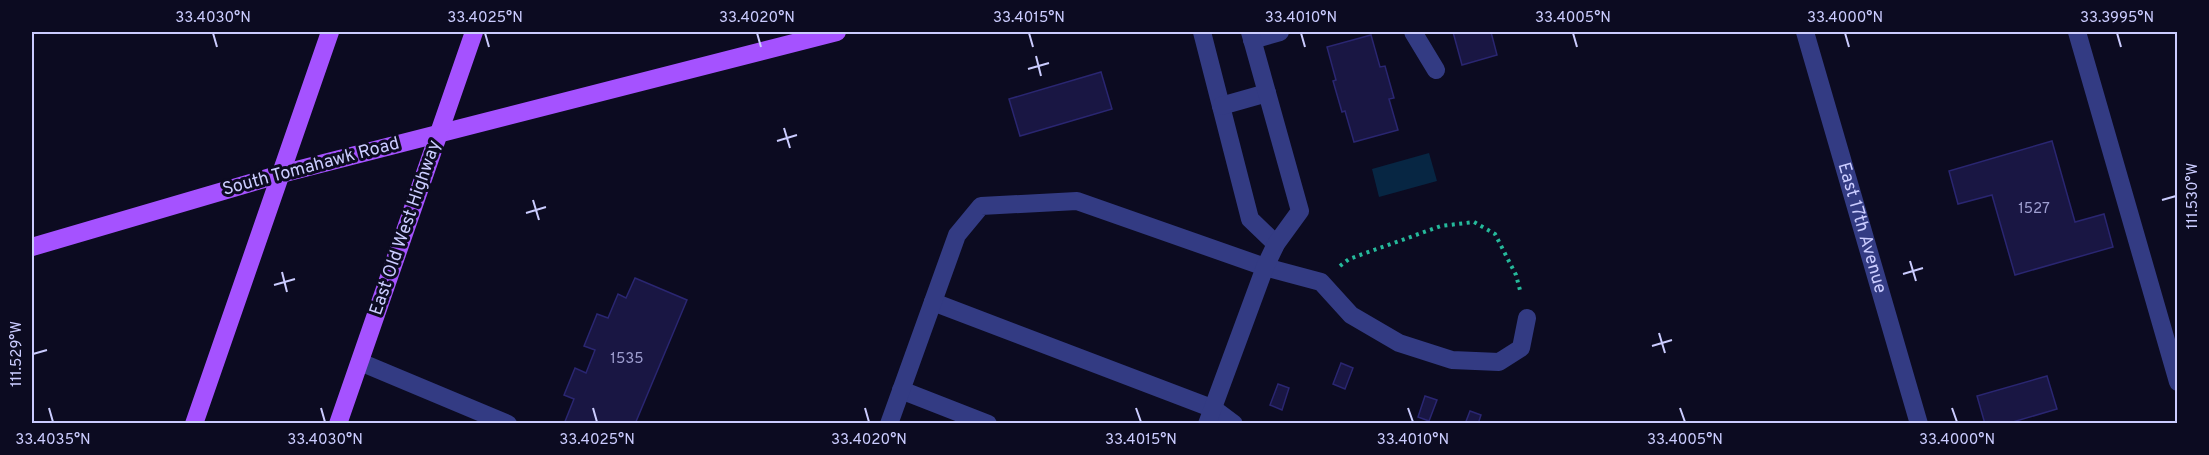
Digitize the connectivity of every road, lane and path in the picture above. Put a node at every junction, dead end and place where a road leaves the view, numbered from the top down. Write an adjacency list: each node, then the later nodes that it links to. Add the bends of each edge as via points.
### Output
1 (330, 32): 14 (main road)
2 (474, 32): 13 (main road, East Old West Highway)
3 (837, 32): 13 (main road, South Tomahawk Road)
4 (1202, 32): 12 (street)
5 (1280, 32): 9 (street)
6 (1413, 32): 10 (street)
7 (1805, 32): 31 (street, East 17th Avenue)
8 (2077, 32): 22 (street)
9 (1251, 36): 11 (street)
10 (1436, 70)
11 (1267, 93): 12 (street); 15 (street, via 1300,211)
12 (1221, 106): 15 (street, via 1250,219)
13 (438, 134): 14 (main road, South Tomahawk Road); 21 (main road, East Old West Highway)
14 (281, 174): 16 (main road, South Tomahawk Road); 25 (main road)
15 (1276, 244): 17 (street)
16 (32, 247)
17 (1265, 267): 18 (street); 19 (street, via 1077,201 981,206 957,235); 24 (street)
18 (1321, 282): 20 (street, via 1351,315 1399,343 1452,360 1499,362 1521,348); 20 (path, via 1348,259 1441,226 1474,222 1495,234 1516,275)
19 (933, 302): 23 (street); 24 (street)
20 (1527, 318)
21 (360, 362): 26 (main road, East Old West Highway); 27 (street)
22 (2178, 382)
23 (901, 390): 28 (street); 29 (street)
24 (1210, 416): 30 (street)
25 (194, 423)
26 (338, 423)
27 (507, 423)
28 (889, 423)
29 (988, 423)
30 (1234, 423)
31 (1919, 423)

